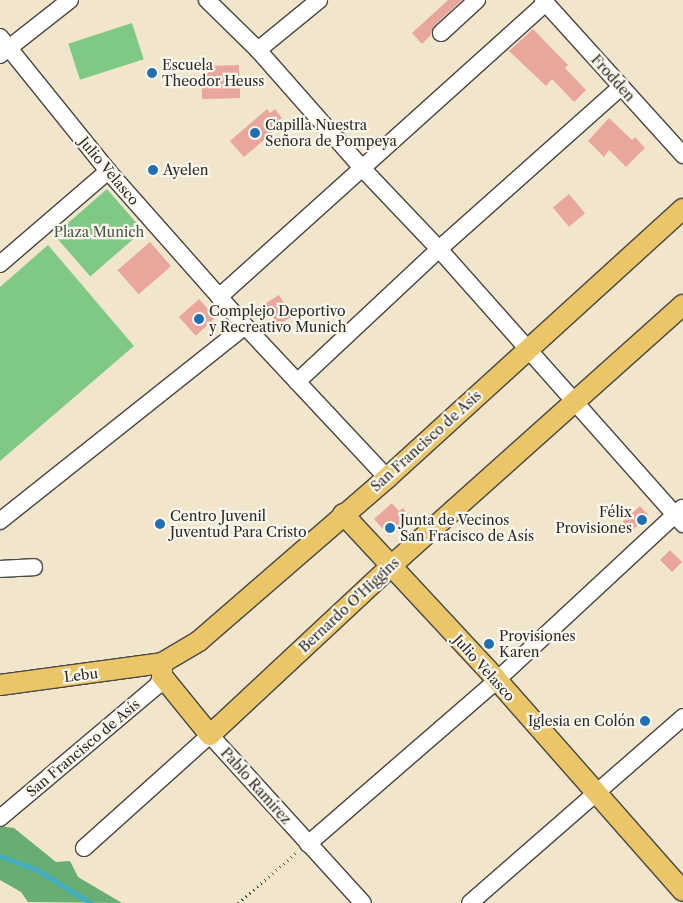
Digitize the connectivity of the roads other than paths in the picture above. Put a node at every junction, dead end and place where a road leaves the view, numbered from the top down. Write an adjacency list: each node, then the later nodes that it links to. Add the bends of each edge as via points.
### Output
1 (70, 0): 7 (street)
2 (207, 0): 8 (street)
3 (320, 0): 8 (street)
4 (477, 0): 6 (street)
5 (544, 2): 9 (street, Frodden); 11 (street)
6 (441, 33)
7 (3, 47): 12 (street, Julio Velasco)
8 (258, 50): 11 (street)
9 (621, 87): 10 (street, Frodden); 14 (street)
10 (683, 155)
11 (362, 168): 14 (street); 16 (street)
12 (108, 171): 15 (street); 16 (street, Julio Velasco)
13 (683, 209): 19 (main road, San Francisco de Asís)
14 (439, 249): 19 (street); 20 (street)
15 (0, 264)
16 (219, 297): 18 (street, Julio Velasco)
17 (683, 305): 21 (main road, Bernardo O'Higgins)
18 (245, 326): 20 (street, Julio Velasco); 25 (street)
19 (528, 348): 21 (street); 22 (main road, San Francisco de Asís)
20 (297, 382): 22 (street, Julio Velasco)
21 (575, 402): 24 (street); 26 (main road, Bernardo O'Higgins)
22 (387, 478): 23 (main road, San Francisco de Asís)
23 (343, 514): 26 (main road, Julio Velasco); 29 (main road, San Francisco de Asís, via 200,641)
24 (680, 515): 30 (street)
25 (0, 521)
26 (391, 566): 30 (main road, Julio Velasco); 33 (main road, Bernardo O'Higgins)
27 (34, 567): 28 (street)
28 (0, 568)
29 (162, 669): 31 (main road, Lebu); 33 (main road, Pablo Ramírez); 35 (street, San Francisco de Asís, via 157,686)
30 (497, 680): 34 (main road, Julio Velasco); 36 (street)
31 (0, 685)
32 (683, 717): 34 (street)
33 (210, 735): 36 (street, Pablo Ramírez); 37 (street, Bernardo O'Higgins)
34 (596, 795): 38 (main road, Julio Velasco); 40 (street)
35 (0, 818)
36 (308, 844): 39 (street, Pablo Ramírez)
37 (84, 848)
38 (683, 891)
39 (363, 903)
40 (470, 903)

